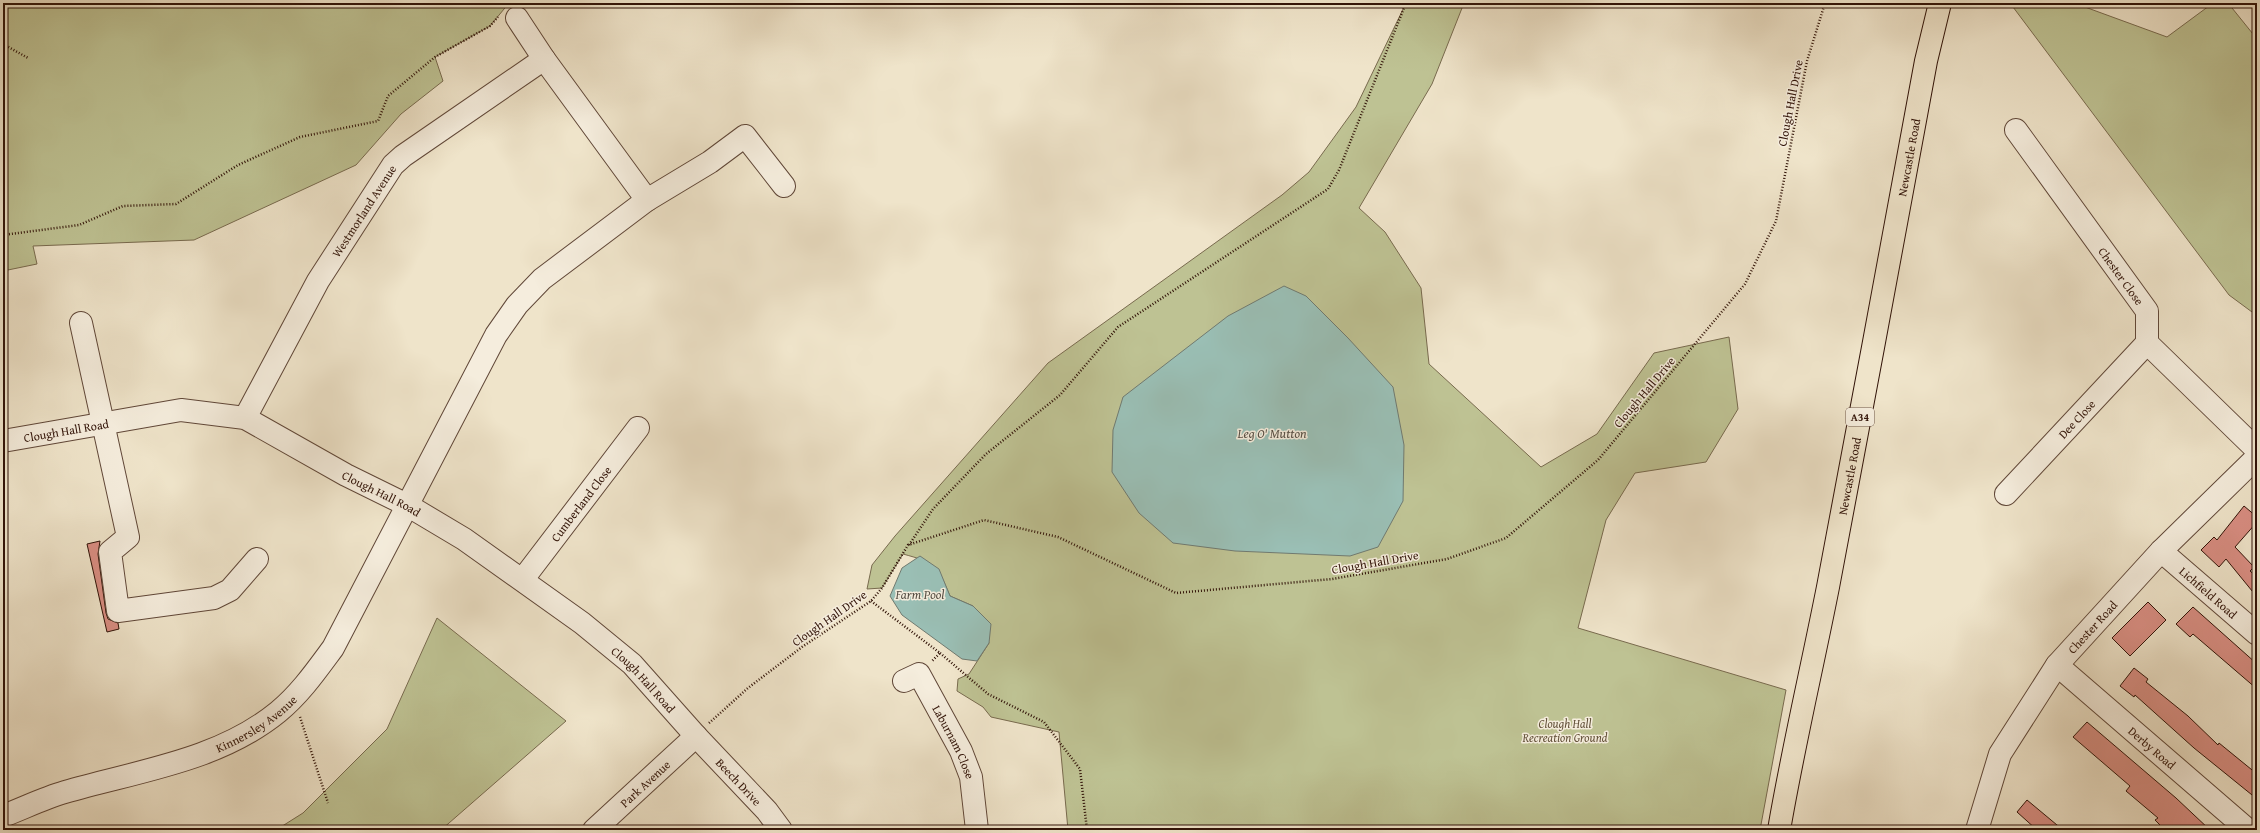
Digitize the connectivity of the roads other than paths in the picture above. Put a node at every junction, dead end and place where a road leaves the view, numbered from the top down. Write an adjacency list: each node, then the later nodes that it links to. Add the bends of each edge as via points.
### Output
1 (1940, 3): 28 (highway, Newcastle Road / A34, via 1926,61 1861,414)
2 (508, 16): 3 (street)
3 (544, 59): 6 (street); 9 (street, Westmorland Avenue, via 393,165 318,281)
4 (2016, 130): 8 (street, Chester Close, via 2147,310)
5 (784, 186): 6 (street, via 745,136 710,162)
6 (647, 200): 16 (street, via 542,279 517,306 496,335)
7 (80, 323): 10 (street)
8 (2147, 343): 13 (street); 15 (street, Dee Close)
9 (245, 418): 10 (street, Clough Hall Road, via 181,410); 16 (street, Clough Hall Road, via 346,475)
10 (104, 422): 12 (street, Clough Hall Road); 18 (street, via 128,537 110,552 118,611 214,598 230,590)
11 (638, 428): 19 (street, Cumberland Close)
12 (3, 441)
13 (2257, 450)
14 (2257, 457): 17 (street, Chester Road)
15 (2006, 494)
16 (407, 505): 19 (street, Clough Hall Road); 24 (street, Kinnersley Avenue, via 333,648 294,698 277,713 252,730 215,749 170,764 64,792)
17 (2161, 551): 20 (street, Lichfield Road); 21 (street, Chester Road)
18 (256, 559)
19 (524, 579): 23 (street, Clough Hall Road, via 632,664)
20 (2257, 634)
21 (2057, 665): 29 (street, Chester Road, via 2000,754); 30 (street, Derby Road)
22 (911, 678): 27 (street, Laburnam Close, via 961,751 971,778)
23 (696, 736): 25 (street, Park Avenue); 26 (street, Beech Drive, via 767,811)
24 (3, 816)
25 (594, 830)
26 (781, 830)
27 (977, 830)
28 (1779, 830)
29 (1977, 830)
30 (2248, 830)

